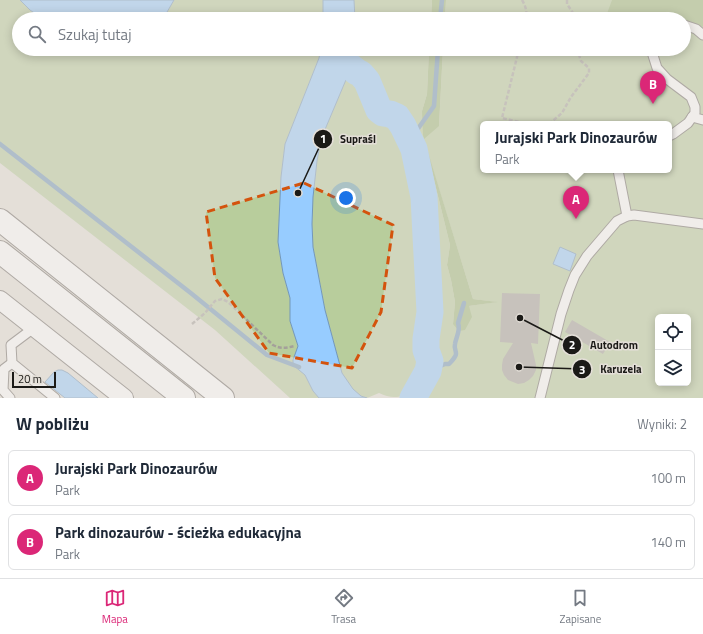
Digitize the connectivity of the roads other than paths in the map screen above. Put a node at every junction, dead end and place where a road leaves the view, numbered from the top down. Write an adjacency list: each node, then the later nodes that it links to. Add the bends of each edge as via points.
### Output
1 (691, 27): 2 (lane)
2 (703, 35)
3 (653, 56): 4 (lane, via 657,68 690,97 695,107)
4 (692, 117): 5 (lane); 6 (lane)
5 (703, 120)
6 (672, 134)
7 (619, 173): 8 (lane)
8 (626, 216): 10 (lane); 20 (lane, via 607,231 575,275 561,314)
9 (0, 220): 19 (highway)
10 (703, 224)
11 (0, 252): 18 (highway)
12 (0, 300): 13 (street)
13 (35, 327): 14 (lane, via 11,346); 17 (street)
14 (12, 363): 15 (lane, via 4,369 3,390); 16 (lane)
15 (10, 398)
16 (55, 398)
17 (124, 398)
18 (184, 398)
19 (223, 398)
20 (540, 398)

